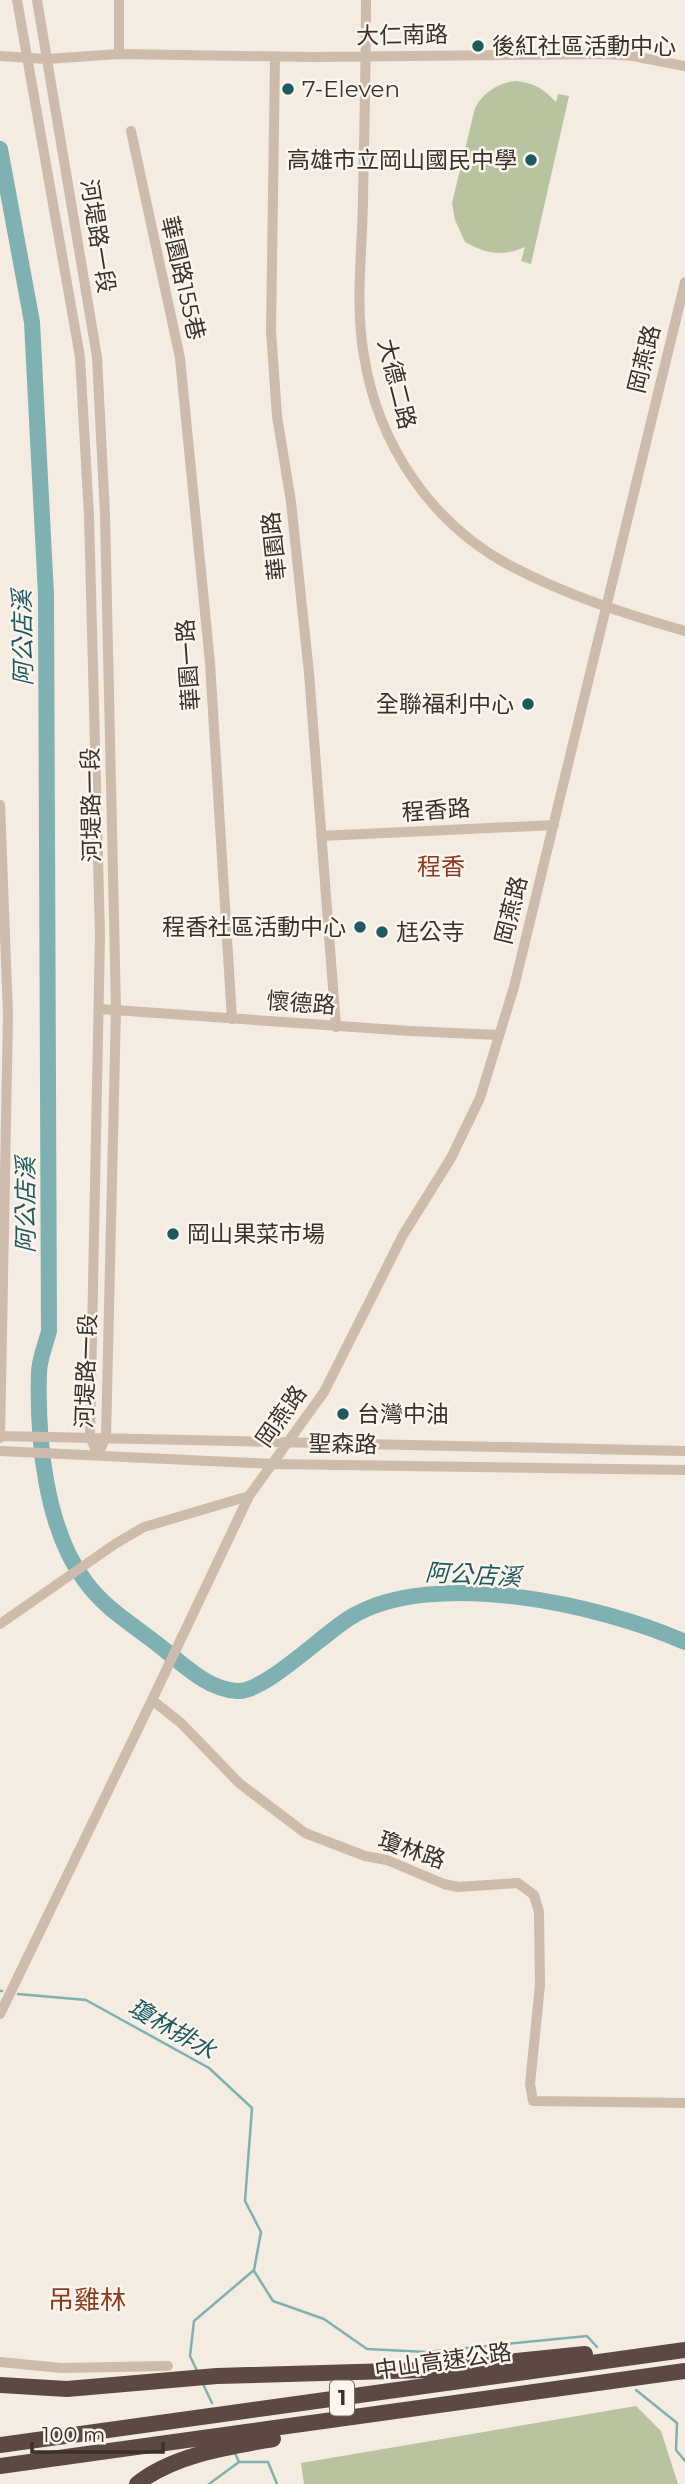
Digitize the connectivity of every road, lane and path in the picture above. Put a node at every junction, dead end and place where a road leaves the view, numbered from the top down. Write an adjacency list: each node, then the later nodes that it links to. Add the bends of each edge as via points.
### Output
1 (17, 0): 9 (street, 河堤路一段)
2 (37, 0): 10 (street, 河堤路一段)
3 (119, 0): 5 (street)
4 (366, 0): 7 (street, 大德二路)
5 (119, 54): 8 (street, 大仁南路); 10 (street, 大仁南路)
6 (6, 56): 9 (street, 大仁南路)
7 (366, 56): 8 (street, 大仁南路); 11 (street, 大仁南路, via 618,55); 15 (street, 大德二路, via 363,354 389,442 420,490 460,531 509,566)
8 (275, 57): 19 (street, 華園路, via 271,331 309,673)
9 (29, 58): 10 (street, 大仁南路); 20 (street, 河堤路一段, via 80,357 89,516)
10 (47, 59): 21 (street, 河堤路一段, via 97,357)
11 (685, 66)
12 (131, 131): 14 (street, 華園路155巷, via 180,358)
13 (685, 282): 15 (street, 岡燕路)
14 (186, 418): 22 (street, 華園一路, via 210,663)
15 (605, 608): 16 (street, 大德二路); 18 (street, 岡燕路)
16 (685, 631)
17 (0, 804): 25 (street, via 8,1015)
18 (554, 825): 19 (street, 程香路); 24 (street, 岡燕路)
19 (321, 836): 23 (street, 華園路)
20 (100, 1009): 21 (street, 懷德路); 26 (street, 河堤路一段)
21 (116, 1009): 22 (street, 懷德路); 27 (street, 河堤路一段)
22 (232, 1019): 23 (street, 懷德路)
23 (336, 1027): 24 (street, 懷德路)
24 (499, 1034): 28 (street, 岡燕路, via 480,1098 451,1158 397,1246 324,1392)
25 (3, 1437): 26 (street, 聖森路)
26 (85, 1437): 27 (street, 聖森路); 31 (street, 河堤路一段)
27 (106, 1437): 28 (street, 聖森路); 31 (street, 河堤路一段)
28 (289, 1440): 30 (street, 聖森路); 32 (street, 岡燕路)
29 (0, 1451): 31 (street, 聖森路)
30 (685, 1451)
31 (98, 1454): 32 (street, 聖森路)
32 (274, 1464): 33 (street, 聖森路); 34 (street, 岡燕路)
33 (685, 1470)
34 (249, 1496): 35 (street, via 144,1527); 36 (street, 岡燕路)
35 (0, 1623)
36 (152, 1700): 37 (street); 38 (street, 瓊林路, via 239,1783 304,1833 444,1884 518,1883 534,1895 539,1912 540,1985 530,2084 533,2101)
37 (0, 2014)
38 (685, 2103)
39 (685, 2343): 44 (highway, via 425,2370 217,2376 67,2389)
40 (685, 2350): 46 (highway, 中山高速公路 / 1)
41 (0, 2362): 42 (street, via 61,2368)
42 (168, 2366)
43 (685, 2371): 45 (highway, 中山高速公路 / 1)
44 (0, 2385)
45 (517, 2395): 47 (highway, 中山高速公路 / 1); 48 (highway, via 227,2447 173,2464)
46 (0, 2445)
47 (0, 2466)
48 (137, 2484)

